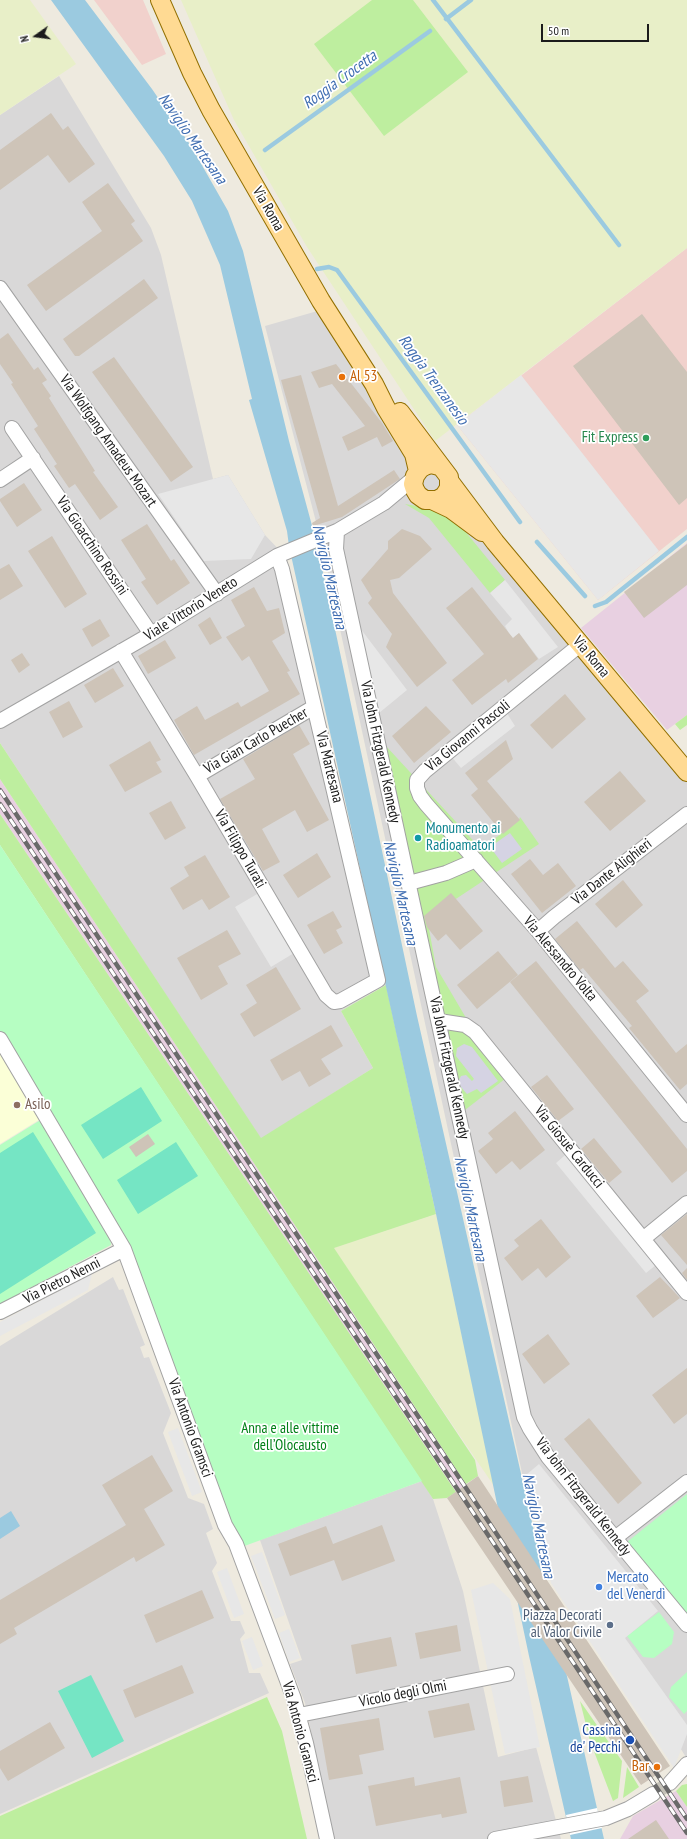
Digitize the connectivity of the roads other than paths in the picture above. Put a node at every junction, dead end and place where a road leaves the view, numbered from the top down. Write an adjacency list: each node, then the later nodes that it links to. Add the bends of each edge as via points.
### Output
1 (160, 0): 3 (main road, Via Roma, via 192,73 215,117 321,301)
2 (2, 294): 15 (street, Via Wolfgang Amadeus Mozart)
3 (374, 384): 6 (main road, Via Roma, via 405,417); 7 (main road, Via Roma, via 414,454)
4 (12, 428): 5 (street, Via Gioacchino Rossini)
5 (33, 458): 8 (street); 16 (street, Via Gioacchino Rossini)
6 (439, 466): 7 (main road, via 428,465); 9 (main road, Via Roma, via 446,472)
7 (416, 474): 10 (main road, Via Roma, via 414,487); 11 (street, Viale Vittorio Veneto)
8 (0, 480)
9 (450, 482): 10 (main road, via 444,496); 13 (main road, Via Roma)
10 (427, 499): 11 (street, Viale Vittorio Veneto, via 405,497); 13 (main road, Via Roma, via 457,513)
11 (384, 503): 12 (street, Viale Vittorio Veneto)
12 (337, 531): 14 (street, Viale Vittorio Veneto); 25 (street, Via John Fitzgerald Kennedy, via 336,549)
13 (495, 542): 17 (main road, Via Roma)
14 (283, 553): 15 (street, Viale Vittorio Veneto); 19 (street, Via Martesana, via 282,569)
15 (217, 594): 16 (street, Viale Vittorio Veneto)
16 (151, 634): 18 (street, Viale Vittorio Veneto)
17 (581, 644): 21 (main road, Via Roma); 24 (street, Via Giovanni Pascoli, via 417,780 418,792 422,799)
18 (121, 652): 20 (street, Viale Vittorio Veneto); 22 (street, Via Filippo Turati)
19 (314, 707): 22 (street, Via Gian Carlo Puecher); 27 (street, Via Martesana)
20 (0, 721)
21 (687, 772)
22 (197, 776): 27 (street, Via Filippo Turati, via 328,998 334,1002 340,1001)
23 (687, 814): 26 (street, Via Dante Alighieri)
24 (476, 860): 25 (street, via 446,873); 26 (street, Via Alessandro Volta)
25 (409, 883): 28 (street, Via John Fitzgerald Kennedy)
26 (538, 932): 30 (street, Via Alessandro Volta)
27 (378, 980)
28 (439, 1021): 32 (street, Via Giosuè Carducci, via 465,1025 475,1032); 37 (street, Via John Fitzgerald Kennedy, via 524,1417 548,1457)
29 (0, 1039): 33 (street, Via Antonio Gramsci)
30 (684, 1106)
31 (687, 1203): 32 (street)
32 (643, 1239): 34 (street, Via Giosuè Carducci)
33 (124, 1249): 35 (street, Via Pietro Nenni); 40 (street, Via Antonio Gramsci)
34 (687, 1293)
35 (0, 1312)
36 (687, 1482): 37 (street)
37 (615, 1538): 38 (street, Via John Fitzgerald Kennedy)
38 (687, 1626)
39 (507, 1674): 40 (street, Vicolo degli Olmi)
40 (299, 1715): 44 (street, Via Antonio Gramsci)
41 (687, 1764): 42 (street)
42 (670, 1782)
43 (653, 1794): 45 (street, via 628,1809 599,1819)
44 (327, 1839)
45 (495, 1839)

